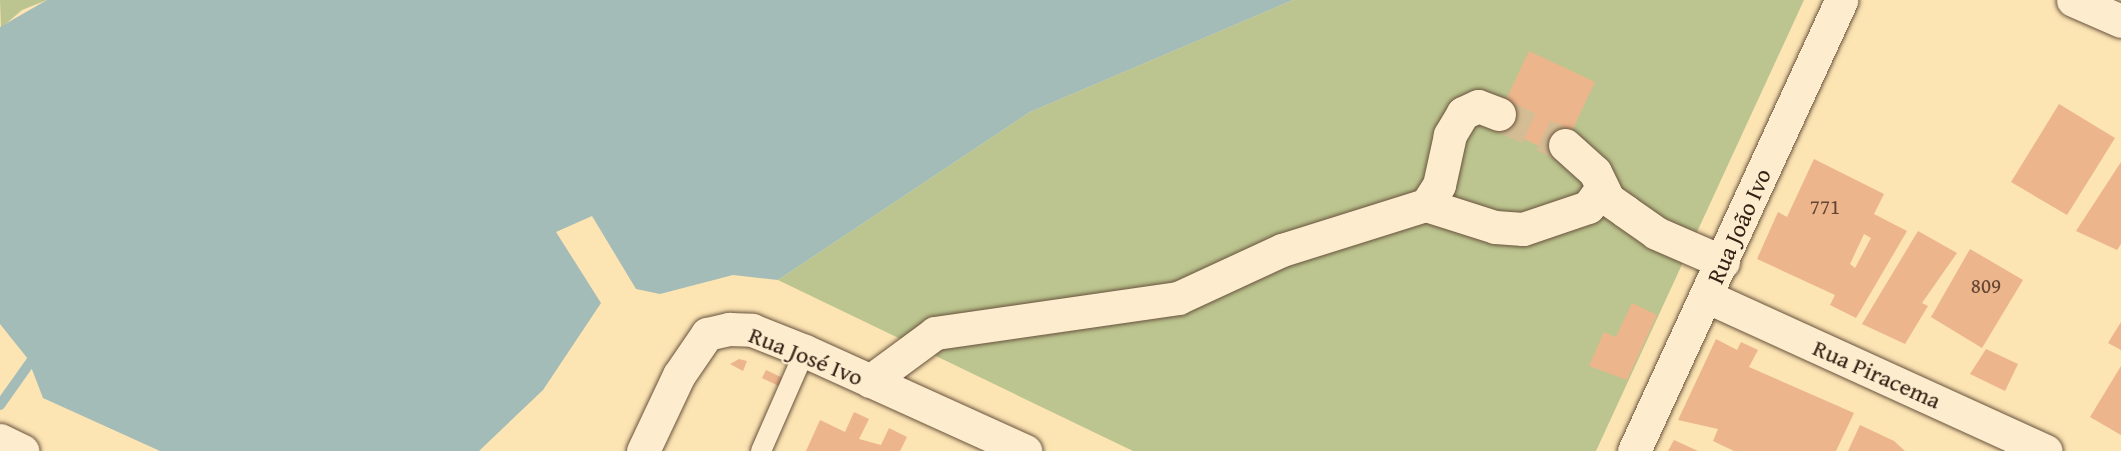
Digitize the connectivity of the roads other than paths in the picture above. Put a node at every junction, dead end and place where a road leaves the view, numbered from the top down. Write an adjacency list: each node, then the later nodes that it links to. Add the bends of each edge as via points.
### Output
1 (1841, 0): 8 (street, Rua João Ivo)
2 (2073, 0): 3 (street)
3 (2121, 21)
4 (1499, 114): 7 (street, via 1478,106 1463,113 1450,135 1439,185)
5 (1566, 145): 6 (street, via 1595,172)
6 (1595, 197): 7 (street, via 1523,229 1495,227); 8 (street, via 1625,211 1656,233)
7 (1426, 205): 11 (street, via 1282,250 1178,298 935,333)
8 (1723, 262): 9 (street, Rua João Ivo)
9 (1708, 297): 17 (street, Rua João Ivo); 18 (street, Rua Piracema)
10 (805, 351): 11 (street, Rua José Ivo); 14 (street, Rua José Ivo, via 752,330 707,334 679,375); 15 (lane)
11 (870, 381): 16 (street, Rua José Ivo)
12 (0, 440): 13 (street)
13 (23, 451)
14 (643, 451)
15 (761, 451)
16 (1025, 451)
17 (1634, 451)
18 (2046, 451)

